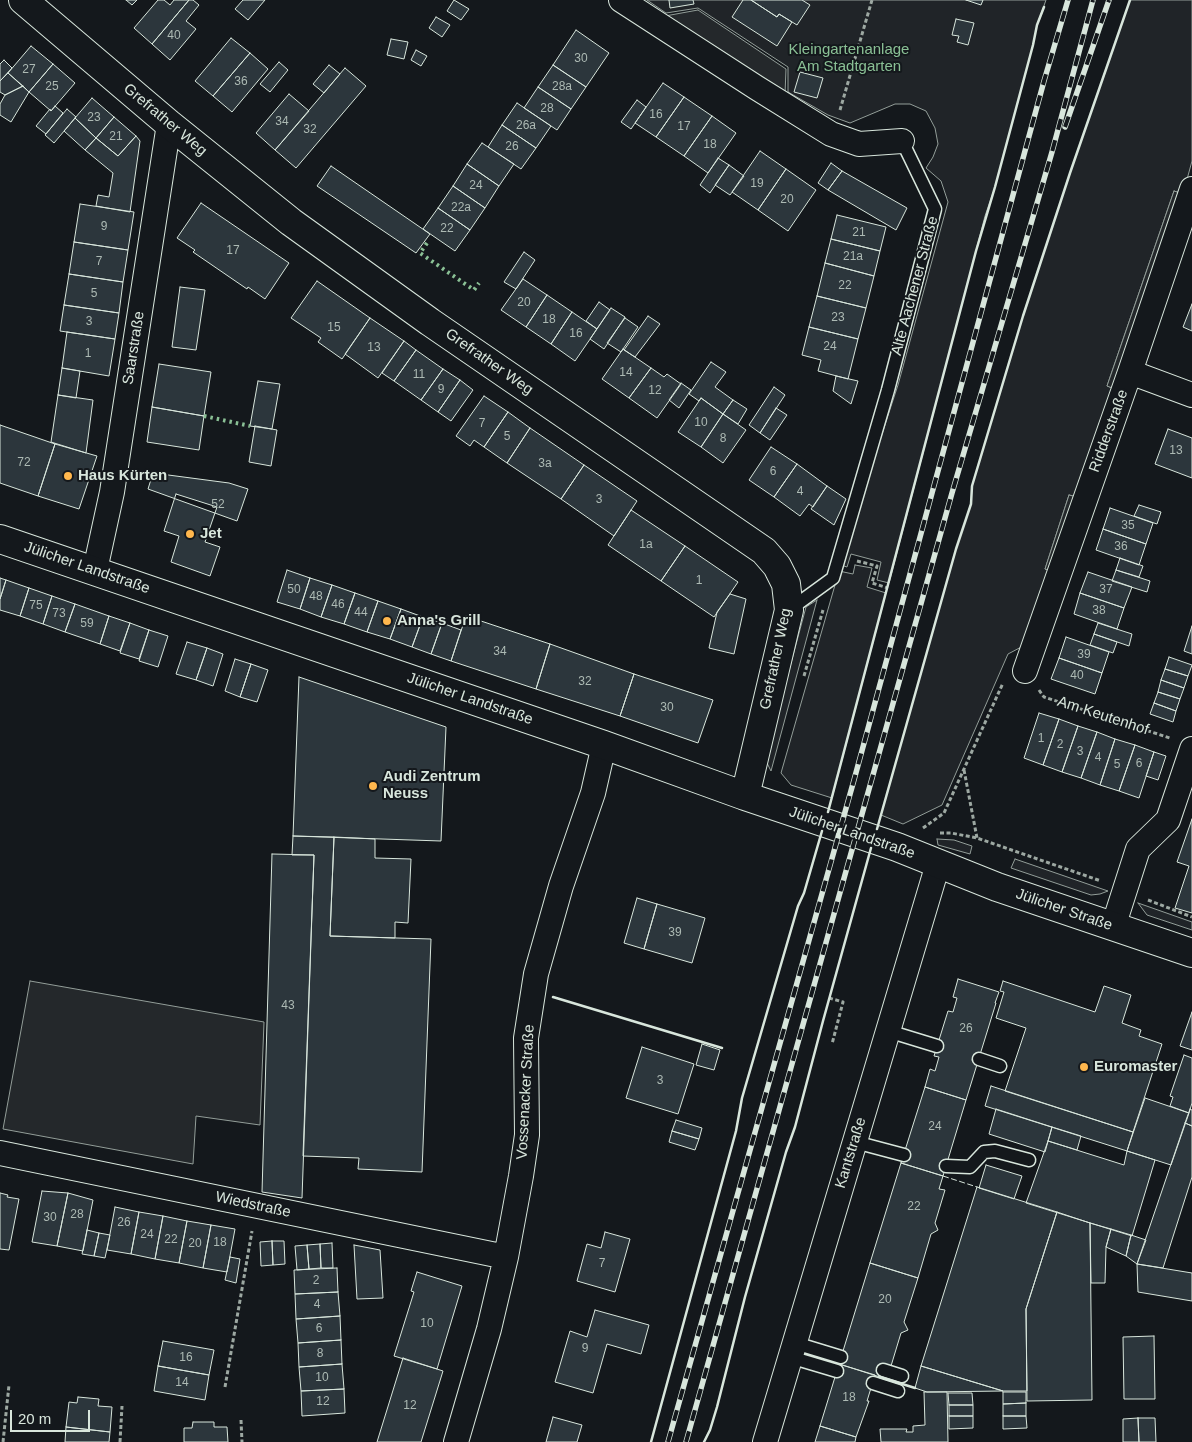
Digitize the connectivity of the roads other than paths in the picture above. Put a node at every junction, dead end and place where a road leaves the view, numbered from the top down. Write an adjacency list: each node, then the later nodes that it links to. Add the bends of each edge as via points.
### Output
1 (23, 0): 3 (main road, Grefrather Weg)
2 (622, 0): 4 (street, Alte Aachener Straße, via 831,134 859,144)
3 (169, 124): 9 (street, Saarstraße, via 112,492); 10 (main road, Grefrather Weg, via 291,222 430,322 764,551 786,584)
4 (902, 141): 10 (lane, Alte Aachener Straße, via 935,209 888,390 833,578)
5 (1192, 189): 6 (street, Ridderstraße)
6 (1130, 372): 7 (street); 11 (street, Ridderstraße)
7 (1192, 395)
8 (0, 539): 9 (main road, Jülicher Landstraße)
9 (95, 570): 13 (main road, Jülicher Landstraße)
10 (790, 610): 14 (main road, Grefrather Weg)
11 (1025, 671)
12 (1183, 744): 16 (street, via 1168,820 1138,849)
13 (604, 745): 14 (main road, Jülicher Landstraße); 27 (street, Vossenacker Straße, via 593,794 561,886 536,974 526,1038 527,1135)
14 (745, 796): 15 (main road, Jülicher Landstraße)
15 (938, 864): 16 (main road, Jülicher Straße); 18 (street, Kantstraße)
16 (1113, 927): 17 (main road, Jülicher Straße)
17 (1192, 953)
18 (888, 1031): 19 (lane); 22 (street, Kantstraße)
19 (937, 1046)
20 (979, 1059): 21 (lane)
21 (1000, 1066)
22 (855, 1142): 24 (lane); 28 (street, Kantstraße)
23 (0, 1153): 27 (street, Wiedstraße)
24 (904, 1155)
25 (1029, 1160): 26 (lane, via 995,1151 984,1152 970,1167)
26 (946, 1166)
27 (506, 1257): 35 (street, Vossenacker Straße)
28 (793, 1350): 29 (lane); 31 (lane); 36 (street, Kantstraße)
29 (841, 1357)
30 (883, 1370): 32 (lane)
31 (837, 1371)
32 (902, 1376)
33 (873, 1383): 34 (lane)
34 (898, 1391)
35 (456, 1442)
36 (765, 1442)

